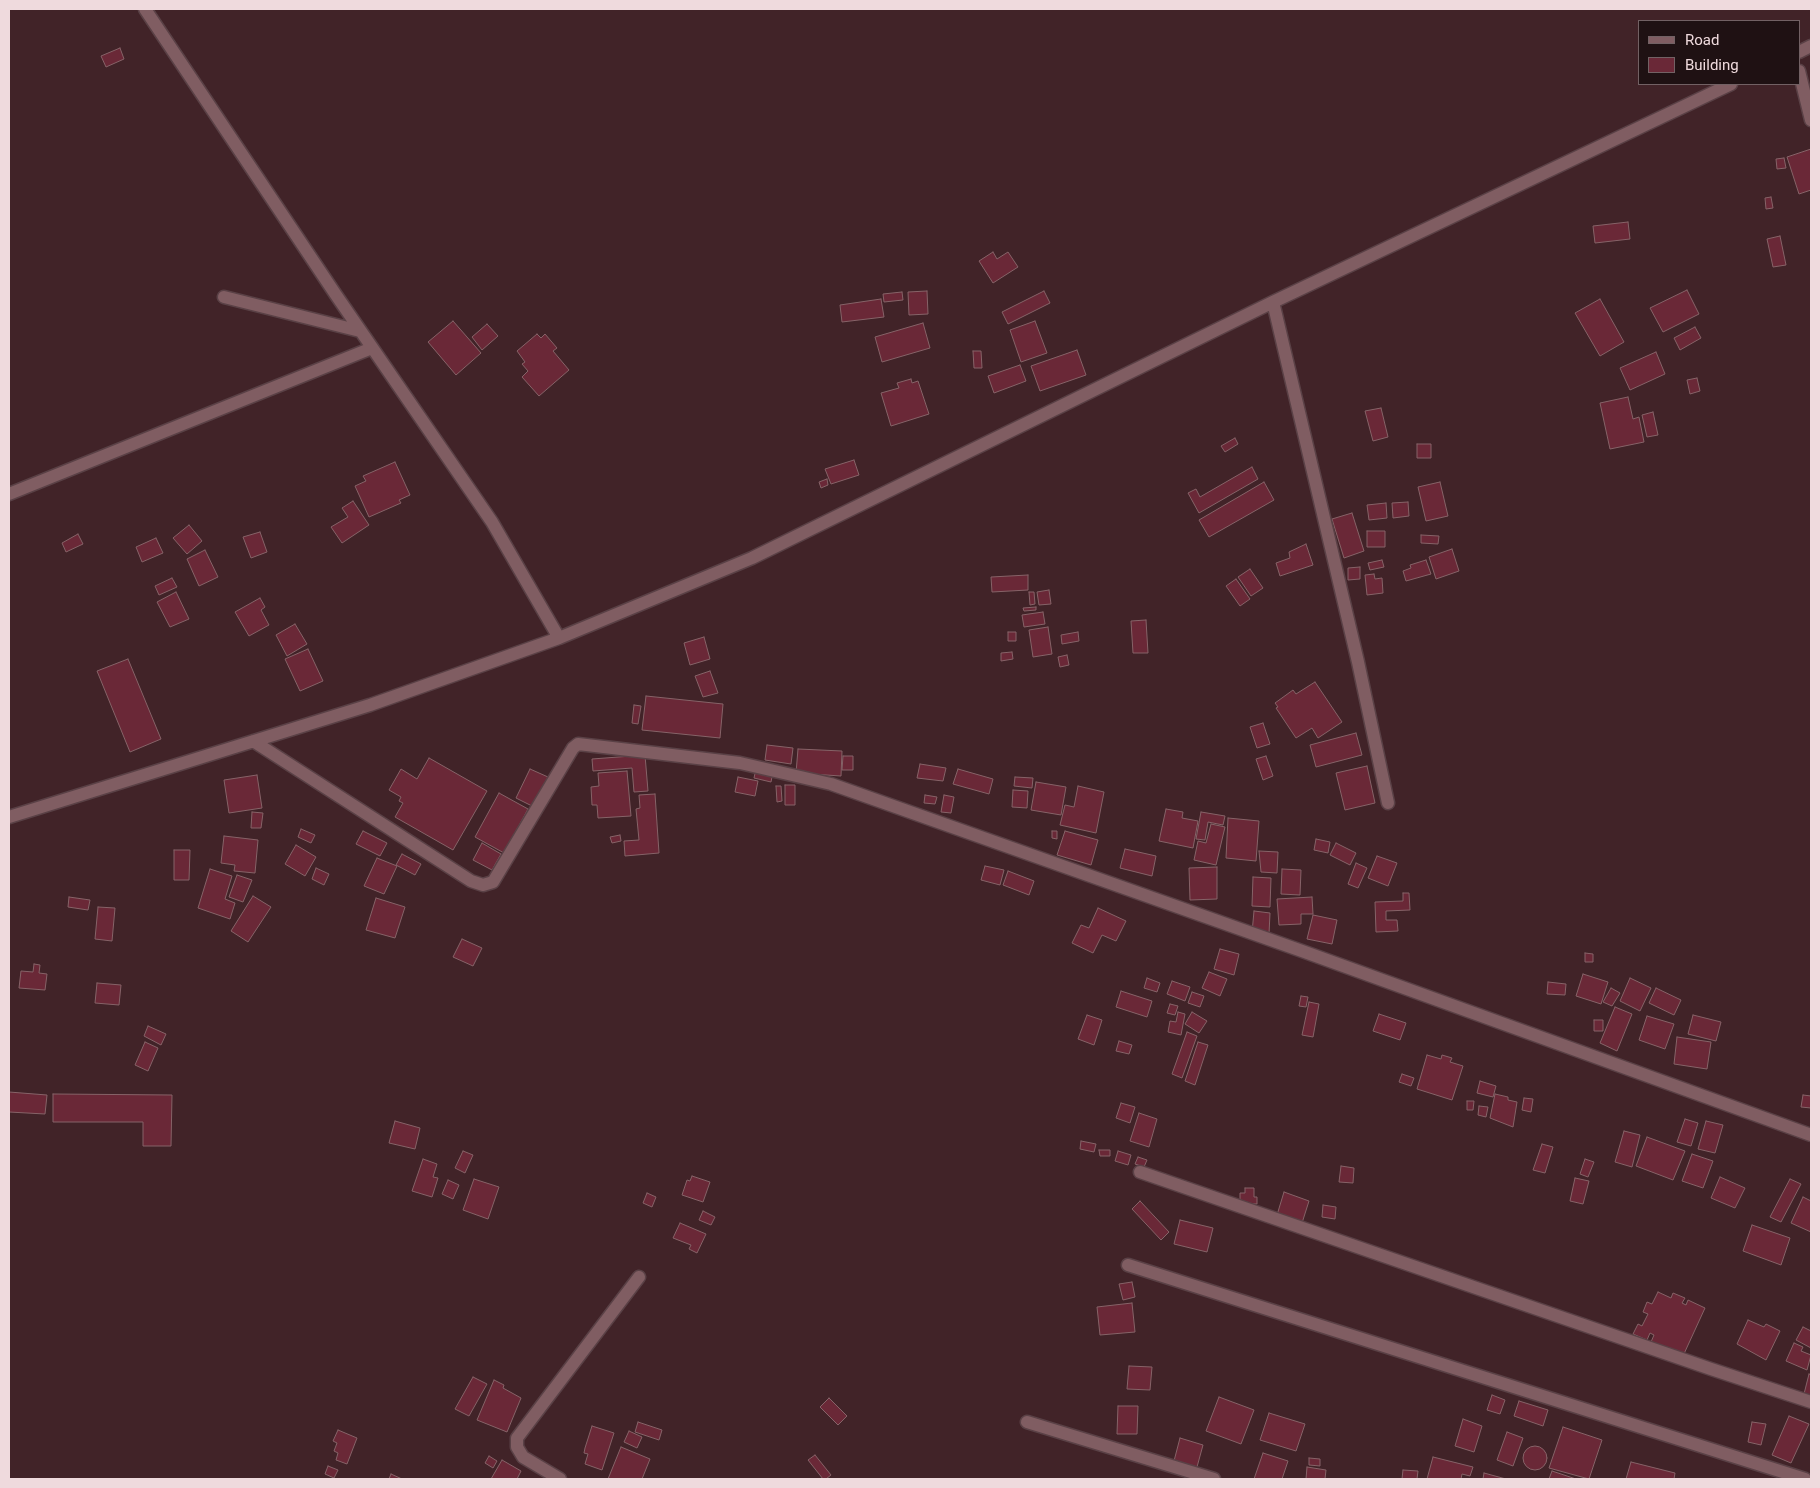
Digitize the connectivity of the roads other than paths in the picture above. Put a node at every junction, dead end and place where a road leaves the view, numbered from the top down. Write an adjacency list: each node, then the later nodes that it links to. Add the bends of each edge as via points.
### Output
1 (145, 9): 7 (street)
2 (1800, 75): 4 (street)
3 (1729, 85): 6 (street)
4 (1811, 120)
5 (224, 297): 7 (street)
6 (1273, 302): 10 (street, via 752,558); 12 (street)
7 (360, 331): 8 (street)
8 (372, 348): 9 (street); 10 (street, via 492,522)
9 (9, 494)
10 (558, 638): 11 (street, via 370,705)
11 (253, 741): 13 (street); 14 (street, via 471,881 483,885 493,882 578,744 740,763 831,784)
12 (1388, 803)
13 (9, 817)
14 (1811, 1135)
15 (1140, 1172): 18 (street)
16 (1128, 1265): 22 (street)
17 (639, 1276): 20 (street, via 518,1438 517,1447 524,1457)
18 (1811, 1402)
19 (1027, 1422): 21 (street)
20 (560, 1479)
21 (1214, 1479)
22 (1804, 1479)

